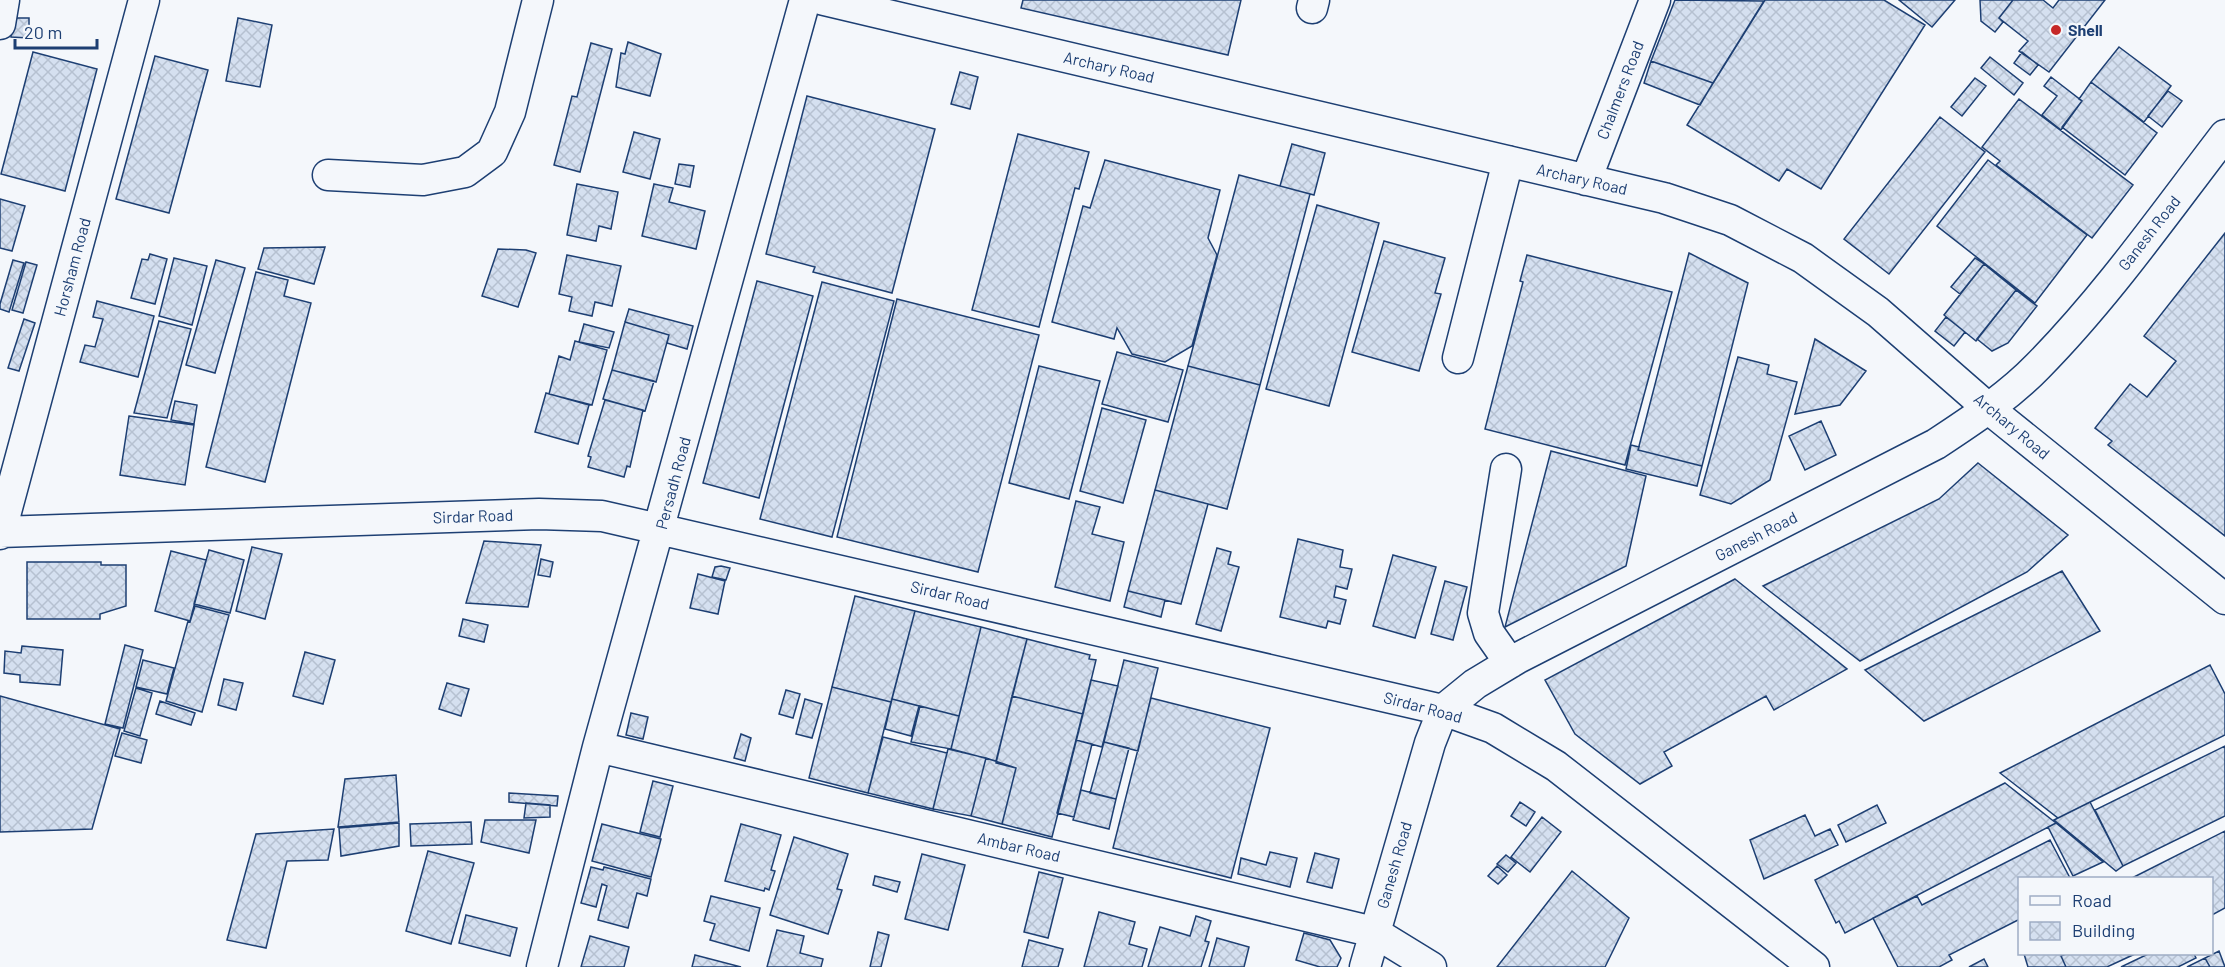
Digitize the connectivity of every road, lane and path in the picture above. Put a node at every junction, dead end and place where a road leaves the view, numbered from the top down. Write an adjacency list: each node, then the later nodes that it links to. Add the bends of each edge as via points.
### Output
1 (4, 0): 7 (street)
2 (144, 0): 16 (street, Horsham Road)
3 (538, 0): 10 (street, via 510,112 492,152 465,172 423,180)
4 (805, 0): 15 (street, Persadh Road)
5 (824, 0): 9 (street, Archary Road)
6 (1654, 0): 11 (street, Chalmers Road)
7 (0, 24)
8 (2225, 135): 13 (street, Ganesh Road, via 2081,317 2037,367)
9 (1508, 161): 11 (street, Archary Road); 12 (street)
10 (328, 175)
11 (1586, 180): 13 (street, Archary Road, via 1664,198 1730,220 1803,258 1878,312)
12 (1458, 358)
13 (1989, 409): 17 (street, Archary Road); 18 (street, Ganesh Road, via 1936,444)
14 (1506, 470): 18 (street, via 1483,613 1489,633)
15 (661, 528): 16 (street, Sirdar Road, via 602,516 539,514); 19 (street, Sirdar Road); 20 (street, Persadh Road)
16 (0, 532)
17 (2225, 598)
18 (1509, 663): 19 (street, Ganesh Road)
19 (1443, 710): 21 (street, Ganesh Road); 25 (street, Sirdar Road, via 1492,728 1556,766)
20 (598, 747): 21 (street, Ambar Road); 22 (street, Persadh Road)
21 (1374, 932): 23 (street, Ganesh Road); 24 (street, Ambar Road)
22 (542, 967)
23 (1365, 967)
24 (1431, 967)
25 (1814, 967)

